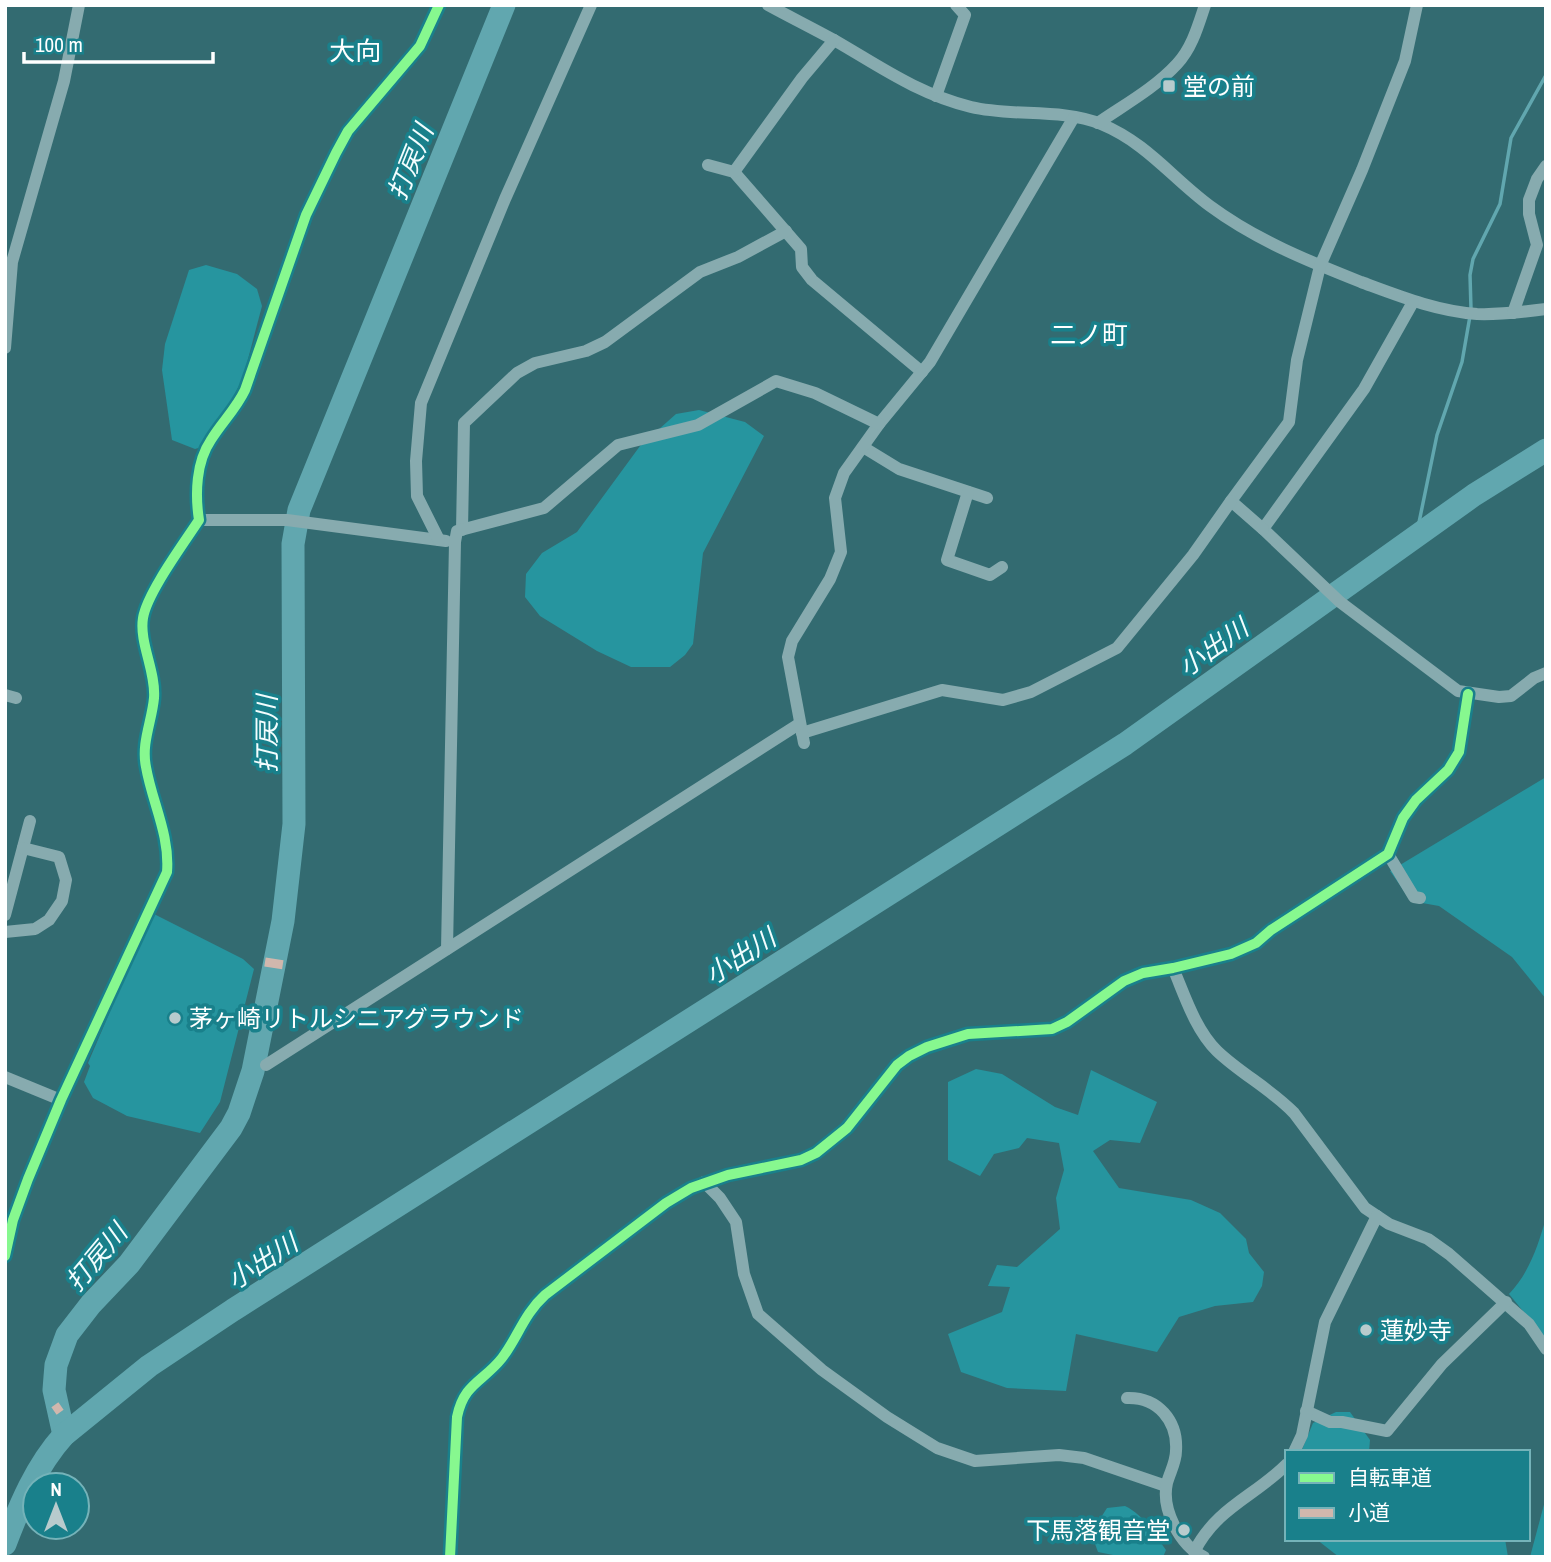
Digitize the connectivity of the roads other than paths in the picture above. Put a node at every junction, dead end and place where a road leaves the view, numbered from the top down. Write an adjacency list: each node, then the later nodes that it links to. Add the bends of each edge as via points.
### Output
1 (79, 5): 21 (street, via 64,81 12,262)
2 (439, 5): 28 (street, via 408,61 348,131 306,215 245,390 203,456 196,498)
3 (591, 5): 31 (street, via 421,402 417,496)
4 (768, 5): 8 (street)
5 (956, 5): 9 (street, via 965,15)
6 (1205, 5): 11 (street, via 1178,63)
7 (1417, 5): 17 (street, via 1405,61)
8 (834, 40): 9 (street, via 890,75); 14 (street)
9 (936, 96): 10 (street, via 995,111)
10 (1074, 117): 11 (street); 22 (street)
11 (1098, 123): 17 (street, via 1147,150 1226,218)
12 (708, 165): 14 (street)
13 (1546, 166): 16 (street, via 1529,200 1529,214)
14 (734, 172): 15 (street)
15 (786, 231): 22 (street, via 801,248 803,267 812,279); 30 (street, via 700,272 605,342 517,373 464,423)
16 (1541, 242): 20 (street)
17 (1320, 266): 18 (street); 27 (street, via 1297,360 1289,422)
18 (1413, 302): 20 (street, via 1478,314); 29 (street, via 1364,389)
19 (1546, 309): 20 (street)
20 (1513, 313)
21 (5, 348)
22 (922, 372): 23 (street)
23 (879, 424): 24 (street); 30 (street, via 815,393 776,381 698,425 618,445 544,508)
24 (863, 446): 25 (street, via 900,469); 36 (street, via 844,473 835,498 841,552 792,641 788,657)
25 (968, 492): 26 (street); 33 (street, via 947,560 990,575)
26 (987, 498)
27 (1231, 500): 29 (street); 36 (street, via 1118,649 1031,692 1003,700 942,690)
28 (199, 520): 31 (street, via 287,520); 47 (street, via 167,568 143,618 154,684 145,766 166,844 167,872)
29 (1264, 529): 35 (street, via 1340,601)
30 (462, 530): 32 (street, via 457,531)
31 (439, 540): 32 (street)
32 (454, 542): 43 (street)
33 (1002, 567)
34 (1546, 673): 35 (street, via 1511,696)
35 (1468, 694): 39 (street, via 1455,761 1403,818)
36 (802, 733): 43 (street)
37 (30, 821): 38 (street)
38 (23, 848): 41 (street); 42 (street, via 59,856 66,880 62,901 49,920 35,929)
39 (1388, 854): 40 (street, via 1414,897); 44 (street, via 1256,943)
40 (1420, 898)
41 (5, 915)
42 (5, 932)
43 (447, 949): 45 (street)
44 (1173, 968): 48 (street, via 1124,981 1052,1029 968,1034 918,1051 897,1065 862,1112 816,1153); 49 (street, via 1198,1024 1216,1050 1294,1112 1350,1190)
45 (266, 1065)
46 (5, 1077): 47 (street)
47 (61, 1100): 50 (street, via 13,1220)
48 (704, 1182): 57 (street, via 736,1222 744,1274 758,1314 822,1370 887,1416 937,1448 975,1461 1059,1455 1084,1458); 59 (street, via 666,1203 545,1295 527,1314 503,1356 460,1401)
49 (1377, 1216): 51 (street, via 1428,1239); 54 (street, via 1325,1322)
50 (5, 1256)
51 (1506, 1302): 52 (street); 54 (street, via 1442,1364 1387,1431 1330,1422)
52 (1546, 1349)
53 (1128, 1398): 57 (street, via 1156,1404 1173,1431 1176,1455)
54 (1306, 1411): 55 (street, via 1303,1435)
55 (1295, 1450)
56 (1285, 1466): 58 (street, via 1235,1503 1200,1541)
57 (1166, 1486): 58 (street, via 1170,1515 1183,1540)
58 (1199, 1555)
59 (450, 1557)

